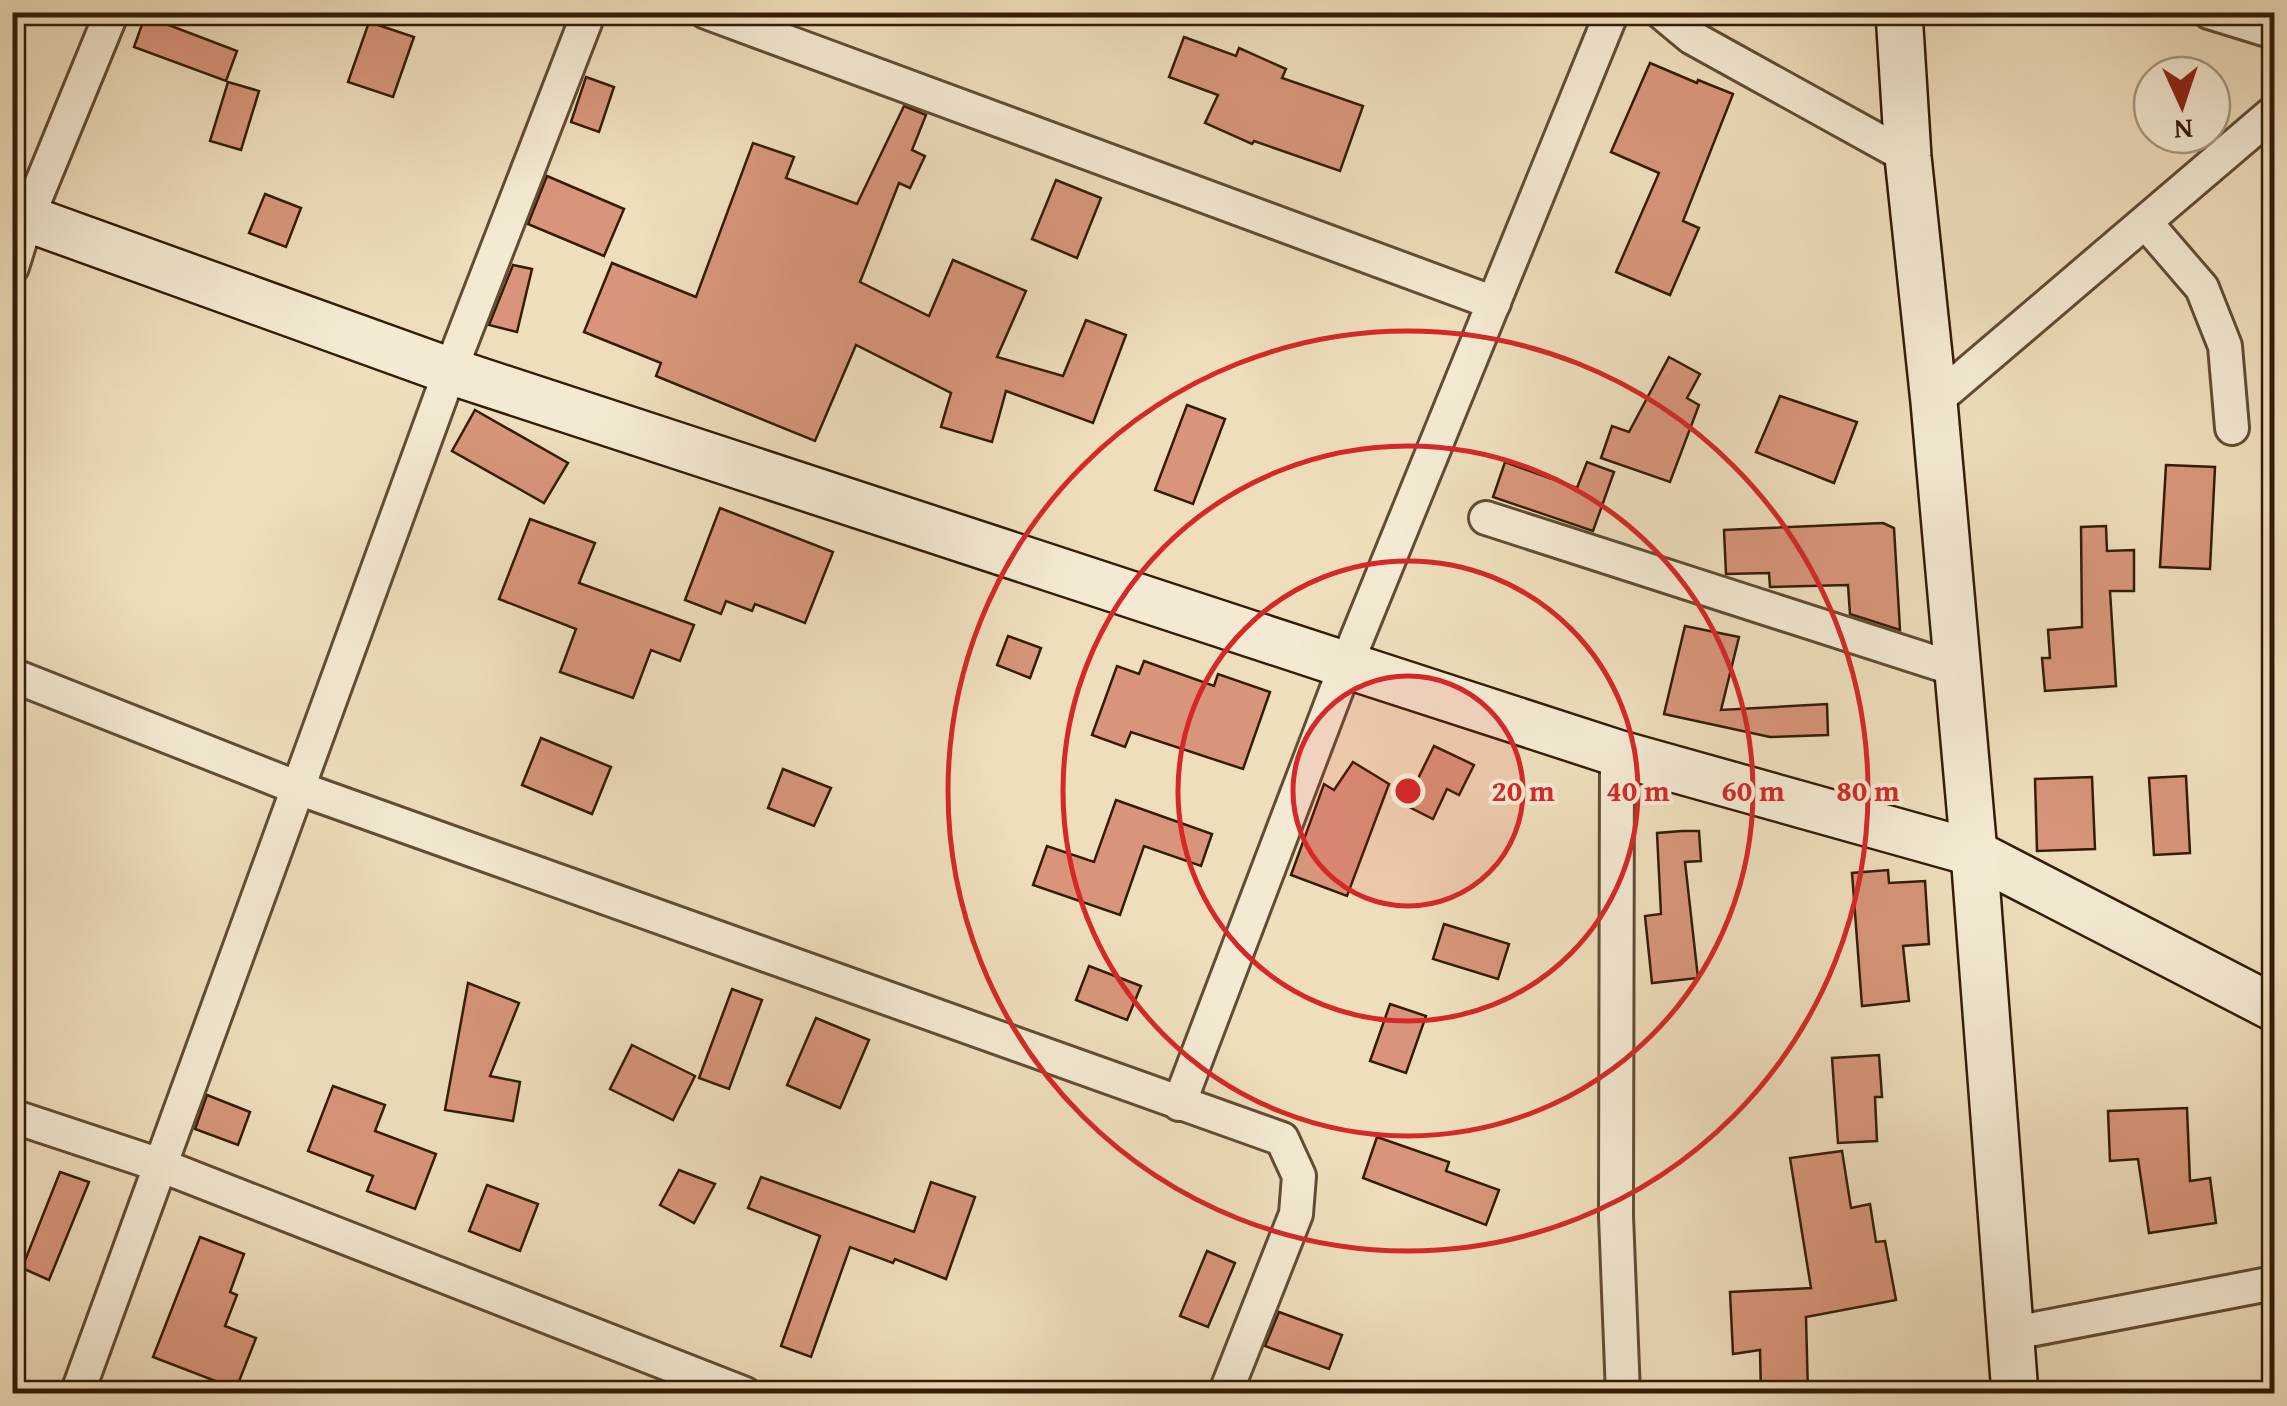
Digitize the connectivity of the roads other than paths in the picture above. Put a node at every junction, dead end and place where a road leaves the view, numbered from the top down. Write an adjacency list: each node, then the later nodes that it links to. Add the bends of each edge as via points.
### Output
1 (112, 12): 11 (street)
2 (589, 12): 15 (street)
3 (706, 12): 14 (street)
4 (1612, 12): 14 (street)
5 (1661, 12): 10 (street, via 1691,38)
6 (1899, 12): 10 (street)
7 (2208, 12): 8 (street)
8 (2274, 32)
9 (2274, 112): 12 (street)
10 (1908, 156): 16 (street)
11 (20, 216): 13 (street); 15 (street)
12 (2146, 223): 16 (street); 17 (street, via 2202,288 2225,346)
13 (12, 267)
14 (1494, 302): 19 (street)
15 (450, 371): 19 (street); 23 (street)
16 (1934, 402): 20 (street)
17 (2232, 428)
18 (1486, 518): 20 (street)
19 (1346, 665): 22 (street); 26 (street)
20 (1958, 670): 24 (street)
21 (12, 675): 23 (street)
22 (1617, 753): 24 (street); 34 (street)
23 (298, 788): 26 (street); 28 (street)
24 (1974, 853): 25 (street); 30 (street)
25 (2274, 1008)
26 (1179, 1104): 33 (street, via 1282,1138 1299,1176 1296,1214)
27 (12, 1116): 28 (street)
28 (160, 1165): 31 (street); 32 (street)
29 (2274, 1283): 30 (street)
30 (2009, 1334): 35 (street)
31 (77, 1394)
32 (745, 1394)
33 (1224, 1394)
34 (1622, 1394)
35 (2015, 1394)

